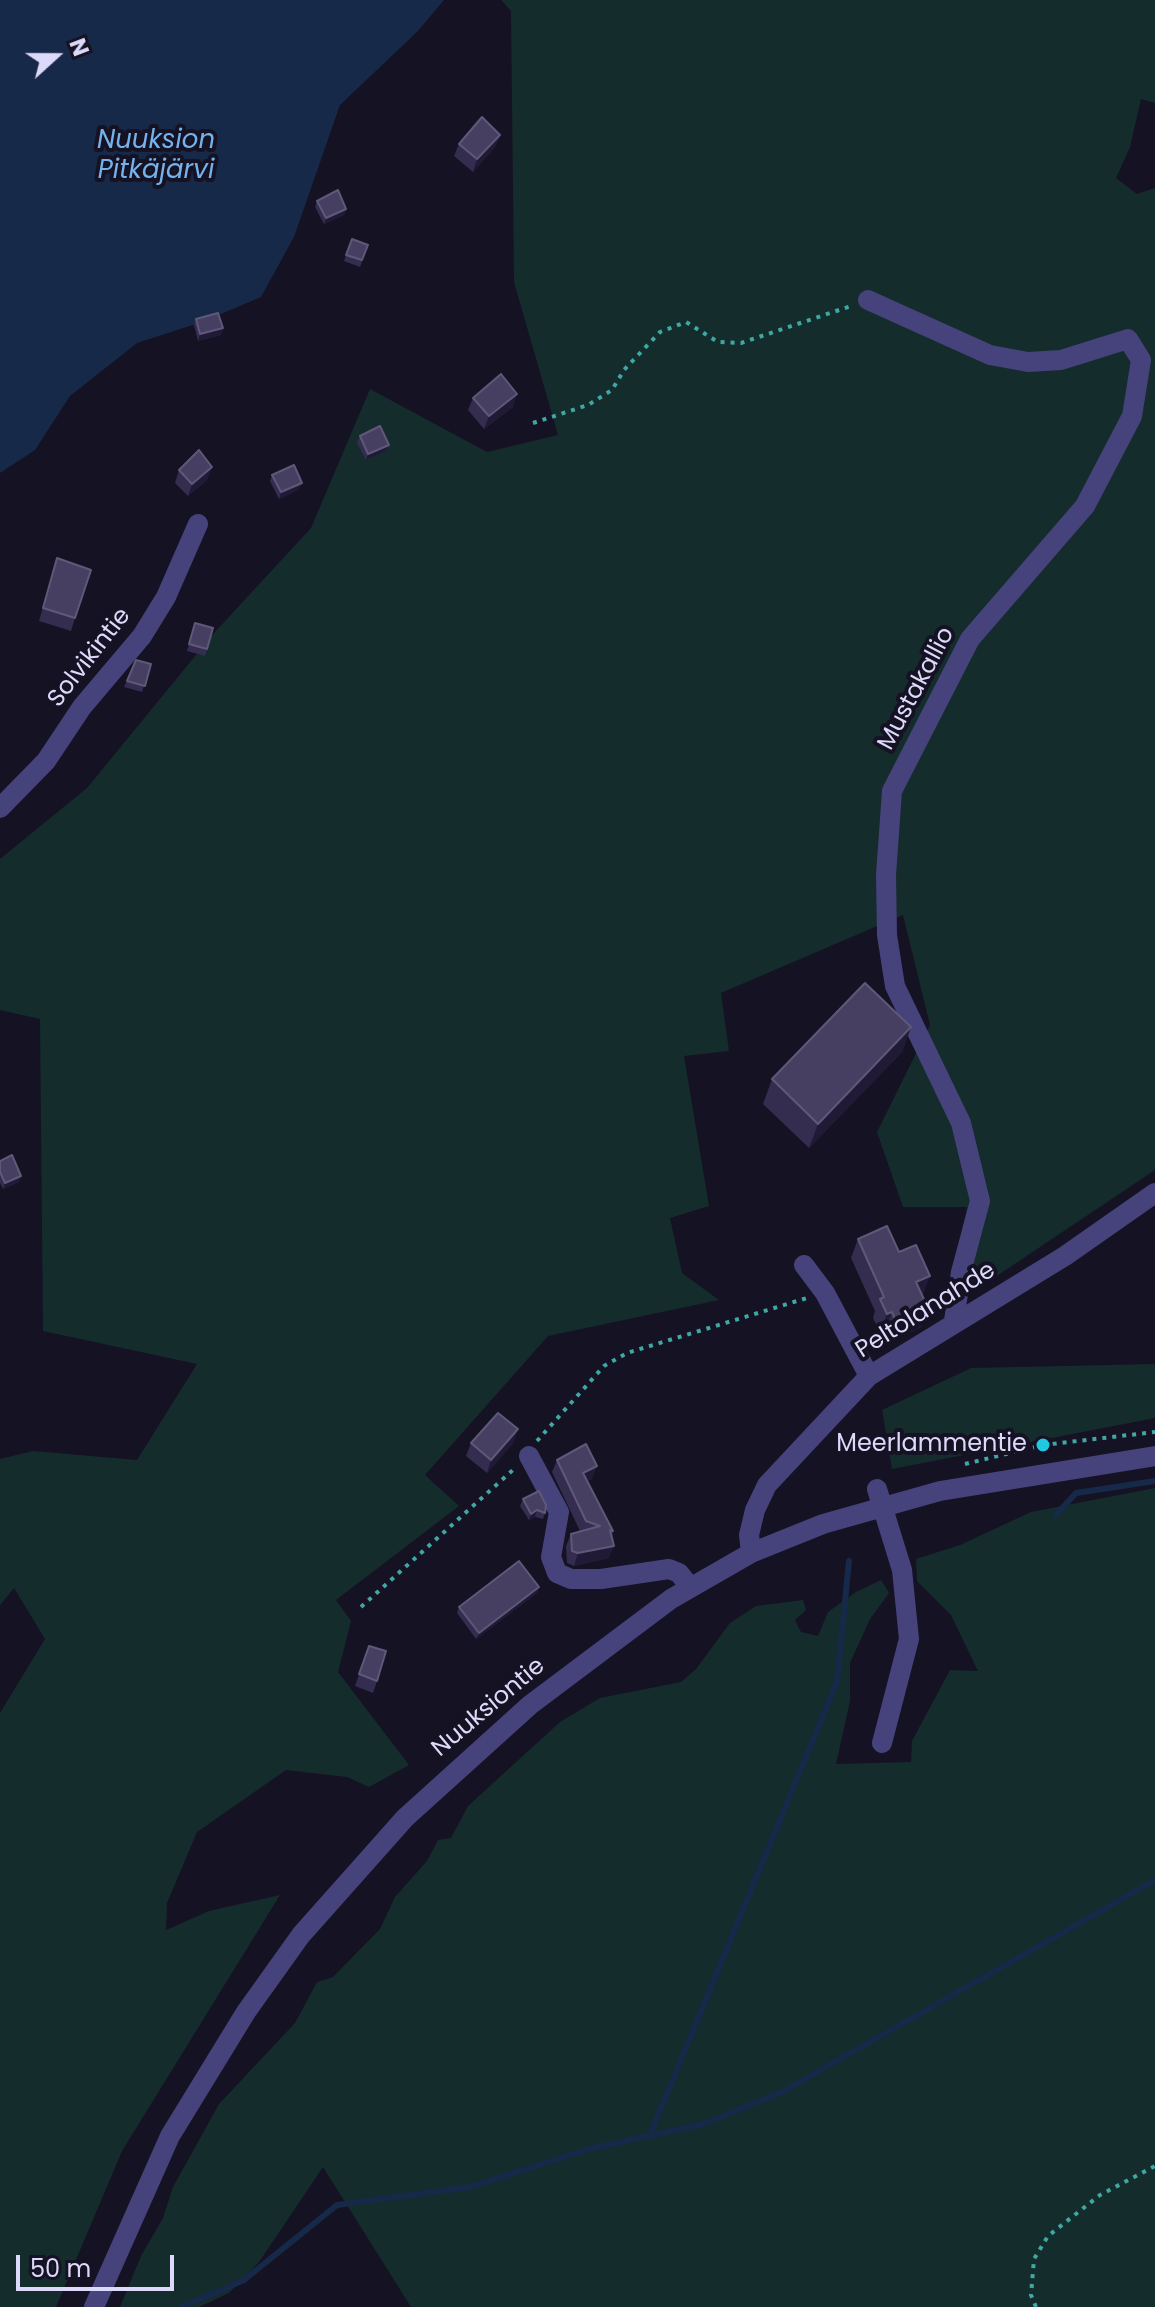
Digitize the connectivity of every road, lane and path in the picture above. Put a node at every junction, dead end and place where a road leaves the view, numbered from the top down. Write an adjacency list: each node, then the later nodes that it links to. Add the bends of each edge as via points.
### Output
1 (868, 300): 2 (path, via 741,343 718,342 686,322 660,332 612,390 588,405); 8 (street, Mustakallio, via 990,355 1028,362 1061,360 1128,339 1141,360 1132,416 1085,506 970,639 892,791 886,875 895,986 961,1123 980,1201)
2 (533, 423)
3 (198, 524): 4 (street, Solvikintie, via 166,597 142,636 82,707 46,761)
4 (0, 808)
5 (1155, 1193): 8 (street, Peltolanahde, via 1065,1256)
6 (804, 1265): 7 (street)
7 (825, 1293): 9 (street); 11 (path, via 627,1353 604,1366)
8 (954, 1321): 9 (street, Peltolanahde)
9 (869, 1376): 15 (street, Peltolanahde, via 767,1485 749,1535)
10 (1155, 1432): 13 (path, via 1043,1445)
11 (529, 1456): 16 (street, via 559,1512 551,1557 557,1573 571,1579 601,1579 669,1569); 17 (path)
12 (1155, 1456): 14 (street, Nuuksiontie)
13 (950, 1468)
14 (880, 1497): 15 (street, Nuuksiontie); 18 (street, via 902,1570 909,1639)
15 (751, 1553): 16 (street, Nuuksiontie)
16 (690, 1587): 20 (street, Nuuksiontie, via 579,1666 455,1770 301,1935 195,2092 145,2187)
17 (361, 1607)
18 (882, 1743)
19 (1155, 2166): 21 (path, via 1100,2195 1048,2236 1034,2259 1031,2295)
20 (94, 2307)
21 (1036, 2307)

